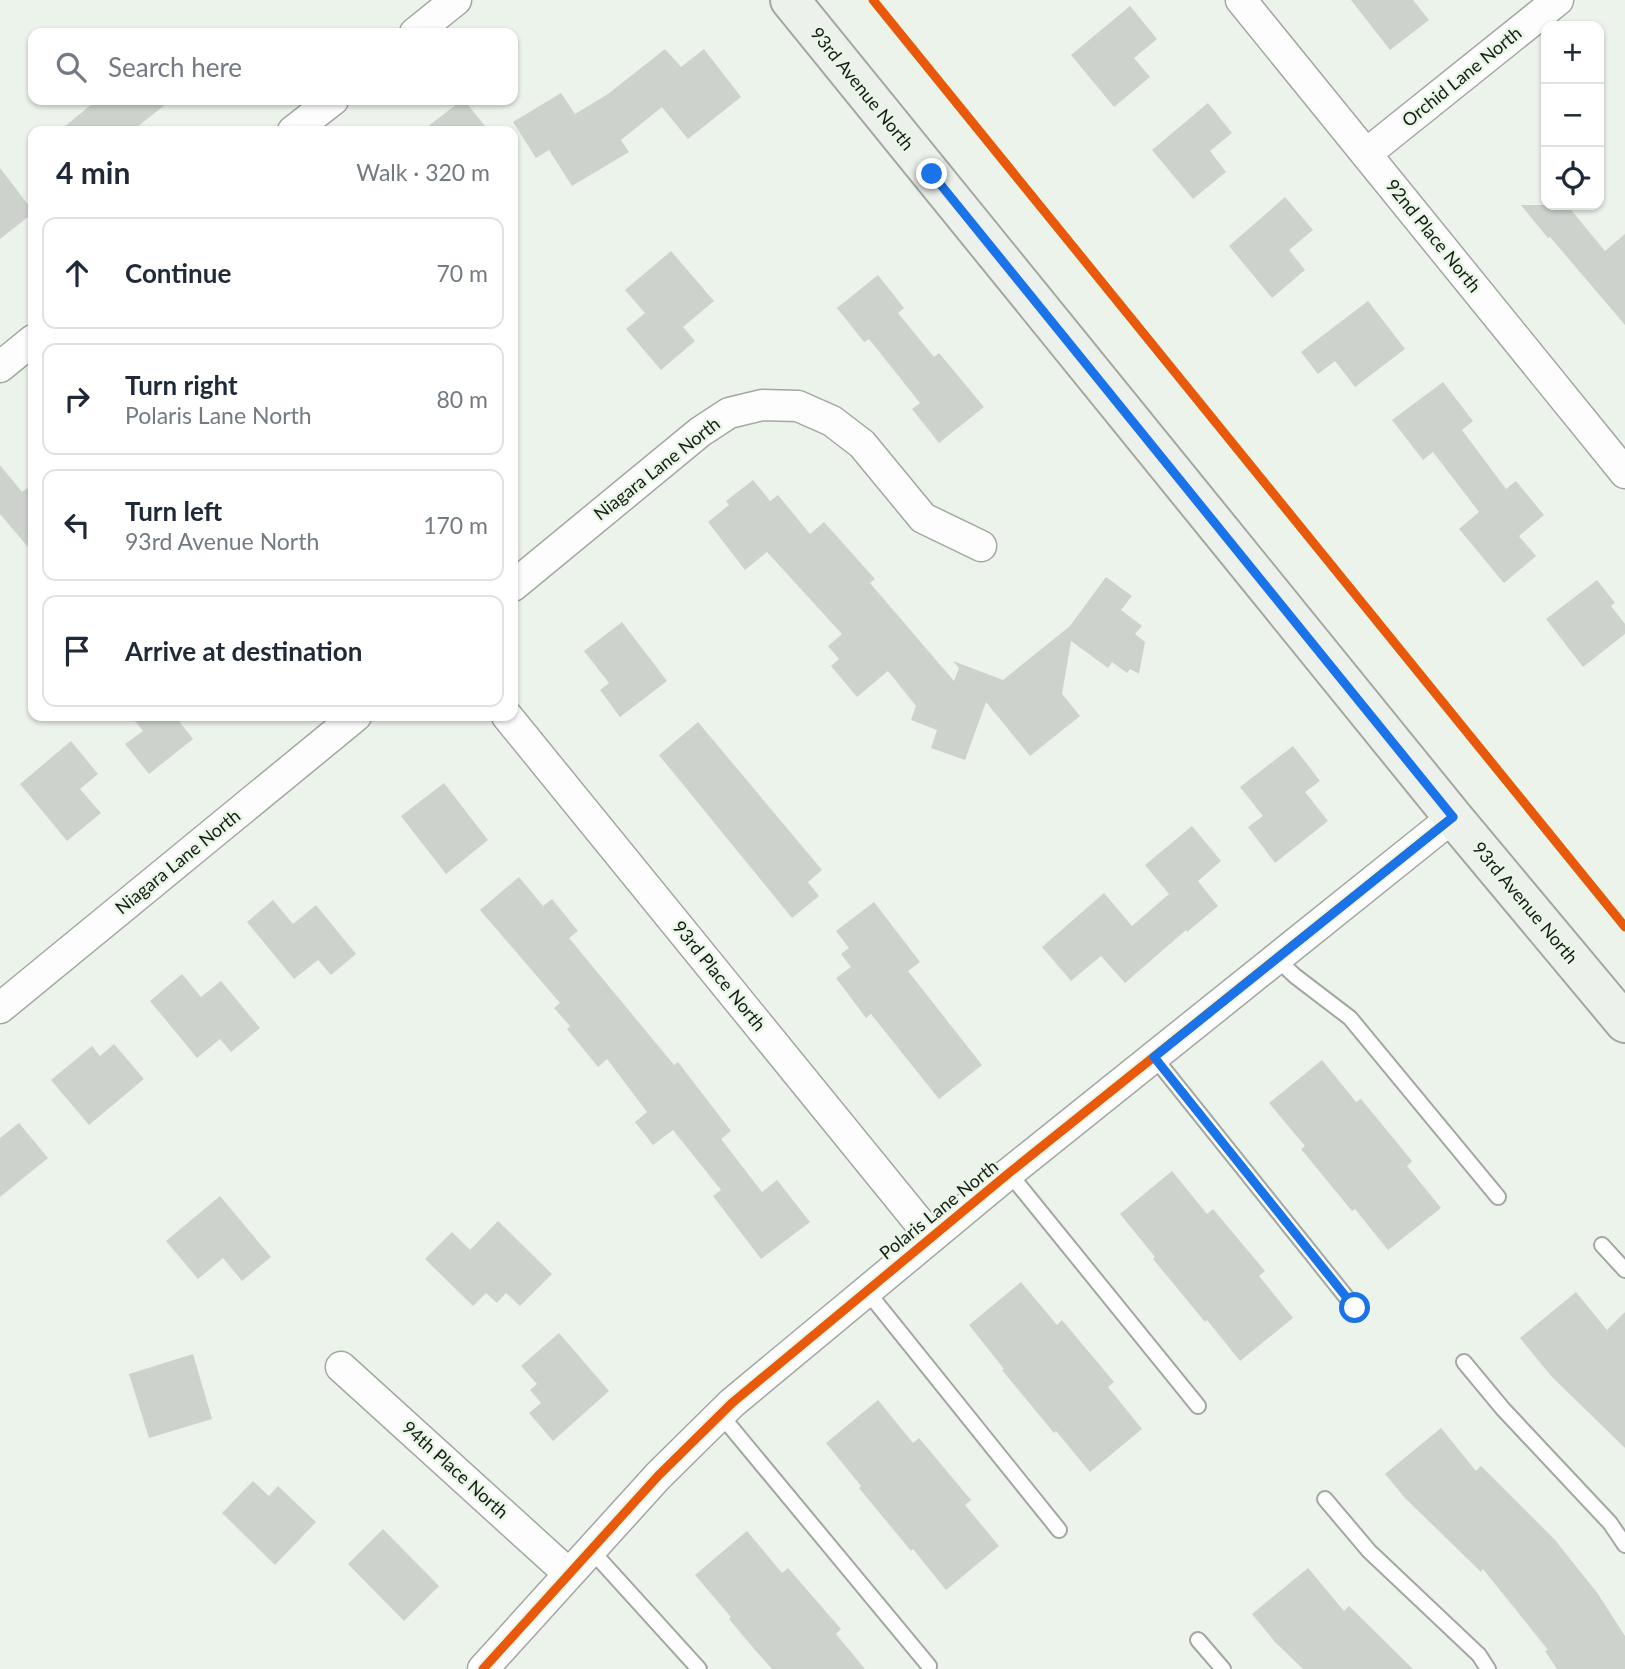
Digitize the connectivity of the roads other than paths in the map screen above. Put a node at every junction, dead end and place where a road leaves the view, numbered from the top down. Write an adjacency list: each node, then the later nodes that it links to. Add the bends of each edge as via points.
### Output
1 (456, 0): 5 (street)
2 (790, 0): 16 (main road, 93rd Avenue North)
3 (1241, 0): 8 (street, 92nd Place North)
4 (1558, 0): 8 (street, Orchid Lane North)
5 (421, 28)
6 (326, 105): 7 (street)
7 (299, 126)
8 (1366, 154): 11 (street, 92nd Place North)
9 (28, 344): 10 (street)
10 (0, 367)
11 (1625, 473)
12 (981, 546): 13 (street, Niagara Lane North, via 923,518 862,444 832,421 798,406 762,405 729,413 700,432)
13 (518, 582)
14 (350, 721): 18 (street, Niagara Lane North)
15 (510, 721): 23 (street, 93rd Place North)
16 (1453, 817): 17 (street, Polaris Lane North); 19 (main road, 93rd Avenue North)
17 (1277, 958): 20 (street, Polaris Lane North); 22 (lane, via 1350,1018)
18 (0, 1008)
19 (1625, 1023)
20 (1154, 1057): 21 (street, Polaris Lane North); 27 (lane)
21 (1009, 1173): 23 (street, Polaris Lane North); 30 (lane)
22 (1497, 1197)
23 (931, 1237): 26 (street, Polaris Lane North)
24 (1602, 1245): 25 (lane)
25 (1625, 1270)
26 (866, 1290): 31 (street, Polaris Lane North); 33 (lane)
27 (1355, 1308)
28 (1464, 1362): 34 (lane)
29 (341, 1367): 36 (street, 94th Place North)
30 (1198, 1406)
31 (720, 1414): 35 (street, Polaris Lane North); 38 (lane)
32 (1325, 1499): 42 (lane, via 1369,1551 1479,1655)
33 (1059, 1530)
34 (1625, 1545)
35 (591, 1550): 36 (street, Polaris Lane North); 40 (lane)
36 (569, 1574): 39 (street, Polaris Lane North)
37 (1198, 1640): 41 (lane)
38 (929, 1666)
39 (483, 1669)
40 (699, 1669)
41 (1223, 1669)
42 (1488, 1669)

